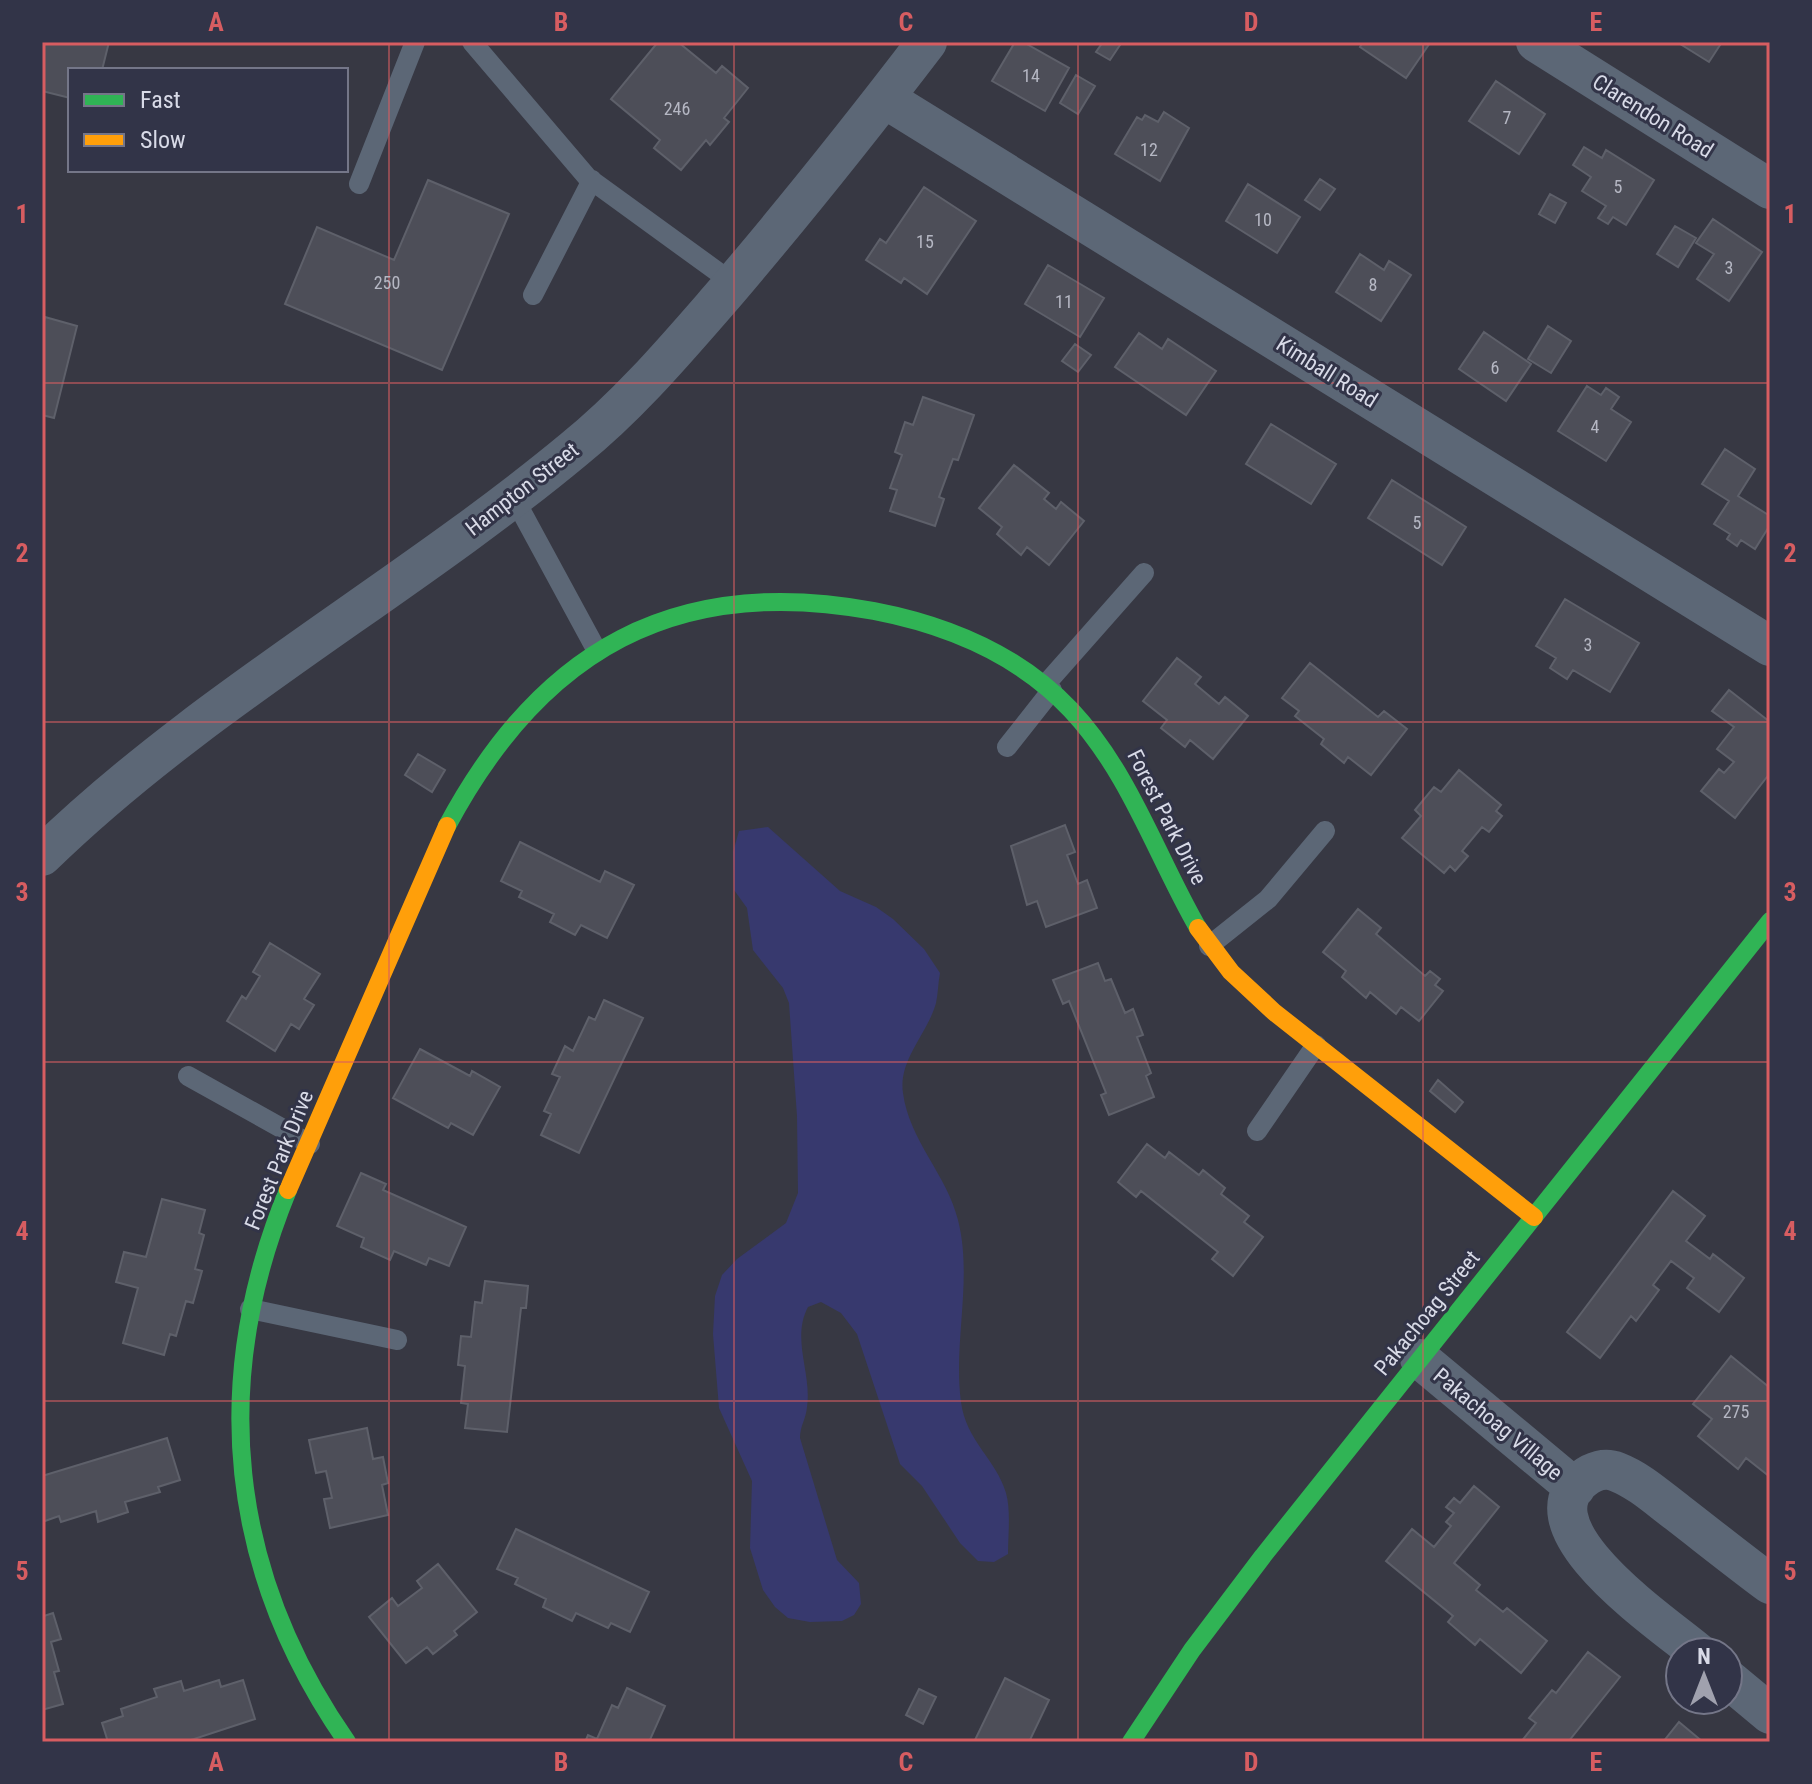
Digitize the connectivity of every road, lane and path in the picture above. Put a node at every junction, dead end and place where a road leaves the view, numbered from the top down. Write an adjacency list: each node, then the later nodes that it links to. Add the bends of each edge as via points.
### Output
1 (415, 42): 7 (lane)
2 (472, 42): 6 (lane)
3 (927, 42): 5 (street, Hampton Street)
4 (1536, 42): 8 (street, Clarendon Road)
5 (884, 98): 9 (street, Hampton Street); 13 (street, Kimball Road)
6 (592, 180): 9 (lane); 10 (lane)
7 (359, 184)
8 (1770, 189)
9 (733, 283): 11 (street, Hampton Street, via 614,414)
10 (533, 295)
11 (514, 498): 14 (lane); 18 (street, Hampton Street, via 160,756)
12 (1144, 573): 15 (lane)
13 (1770, 646)
14 (597, 651): 15 (street, Forest Park Drive, via 628,633 698,609 759,600 825,601 934,626 1009,659); 24 (street, Forest Park Drive, via 567,672 516,723 455,811)
15 (1048, 687): 16 (lane); 20 (street, Forest Park Drive, via 1103,745)
16 (1007, 747)
17 (1325, 831): 20 (lane, via 1268,899)
18 (42, 856)
19 (1770, 921): 25 (street, Pakachoag Street)
20 (1209, 946): 21 (street, Forest Park Drive, via 1232,973)
21 (1316, 1045): 23 (lane); 25 (street, Forest Park Drive)
22 (188, 1076): 24 (lane)
23 (1257, 1131)
24 (310, 1144): 26 (street, Forest Park Drive, via 278,1217)
25 (1534, 1217): 28 (street, Pakachoag Street)
26 (250, 1309): 27 (lane); 34 (street, Forest Park Drive, via 241,1355 238,1423 246,1494 293,1650)
27 (397, 1340)
28 (1420, 1359): 29 (street, Pakachoag Village); 35 (street, Pakachoag Street, via 1263,1556)
29 (1575, 1488): 30 (street, Pakachoag Village, via 1594,1473 1618,1472); 31 (street, Pakachoag Village, via 1569,1516 1577,1544)
30 (1770, 1584)
31 (1678, 1636)
32 (1744, 1692): 33 (street)
33 (1770, 1714)
34 (347, 1742)
35 (1131, 1742)

